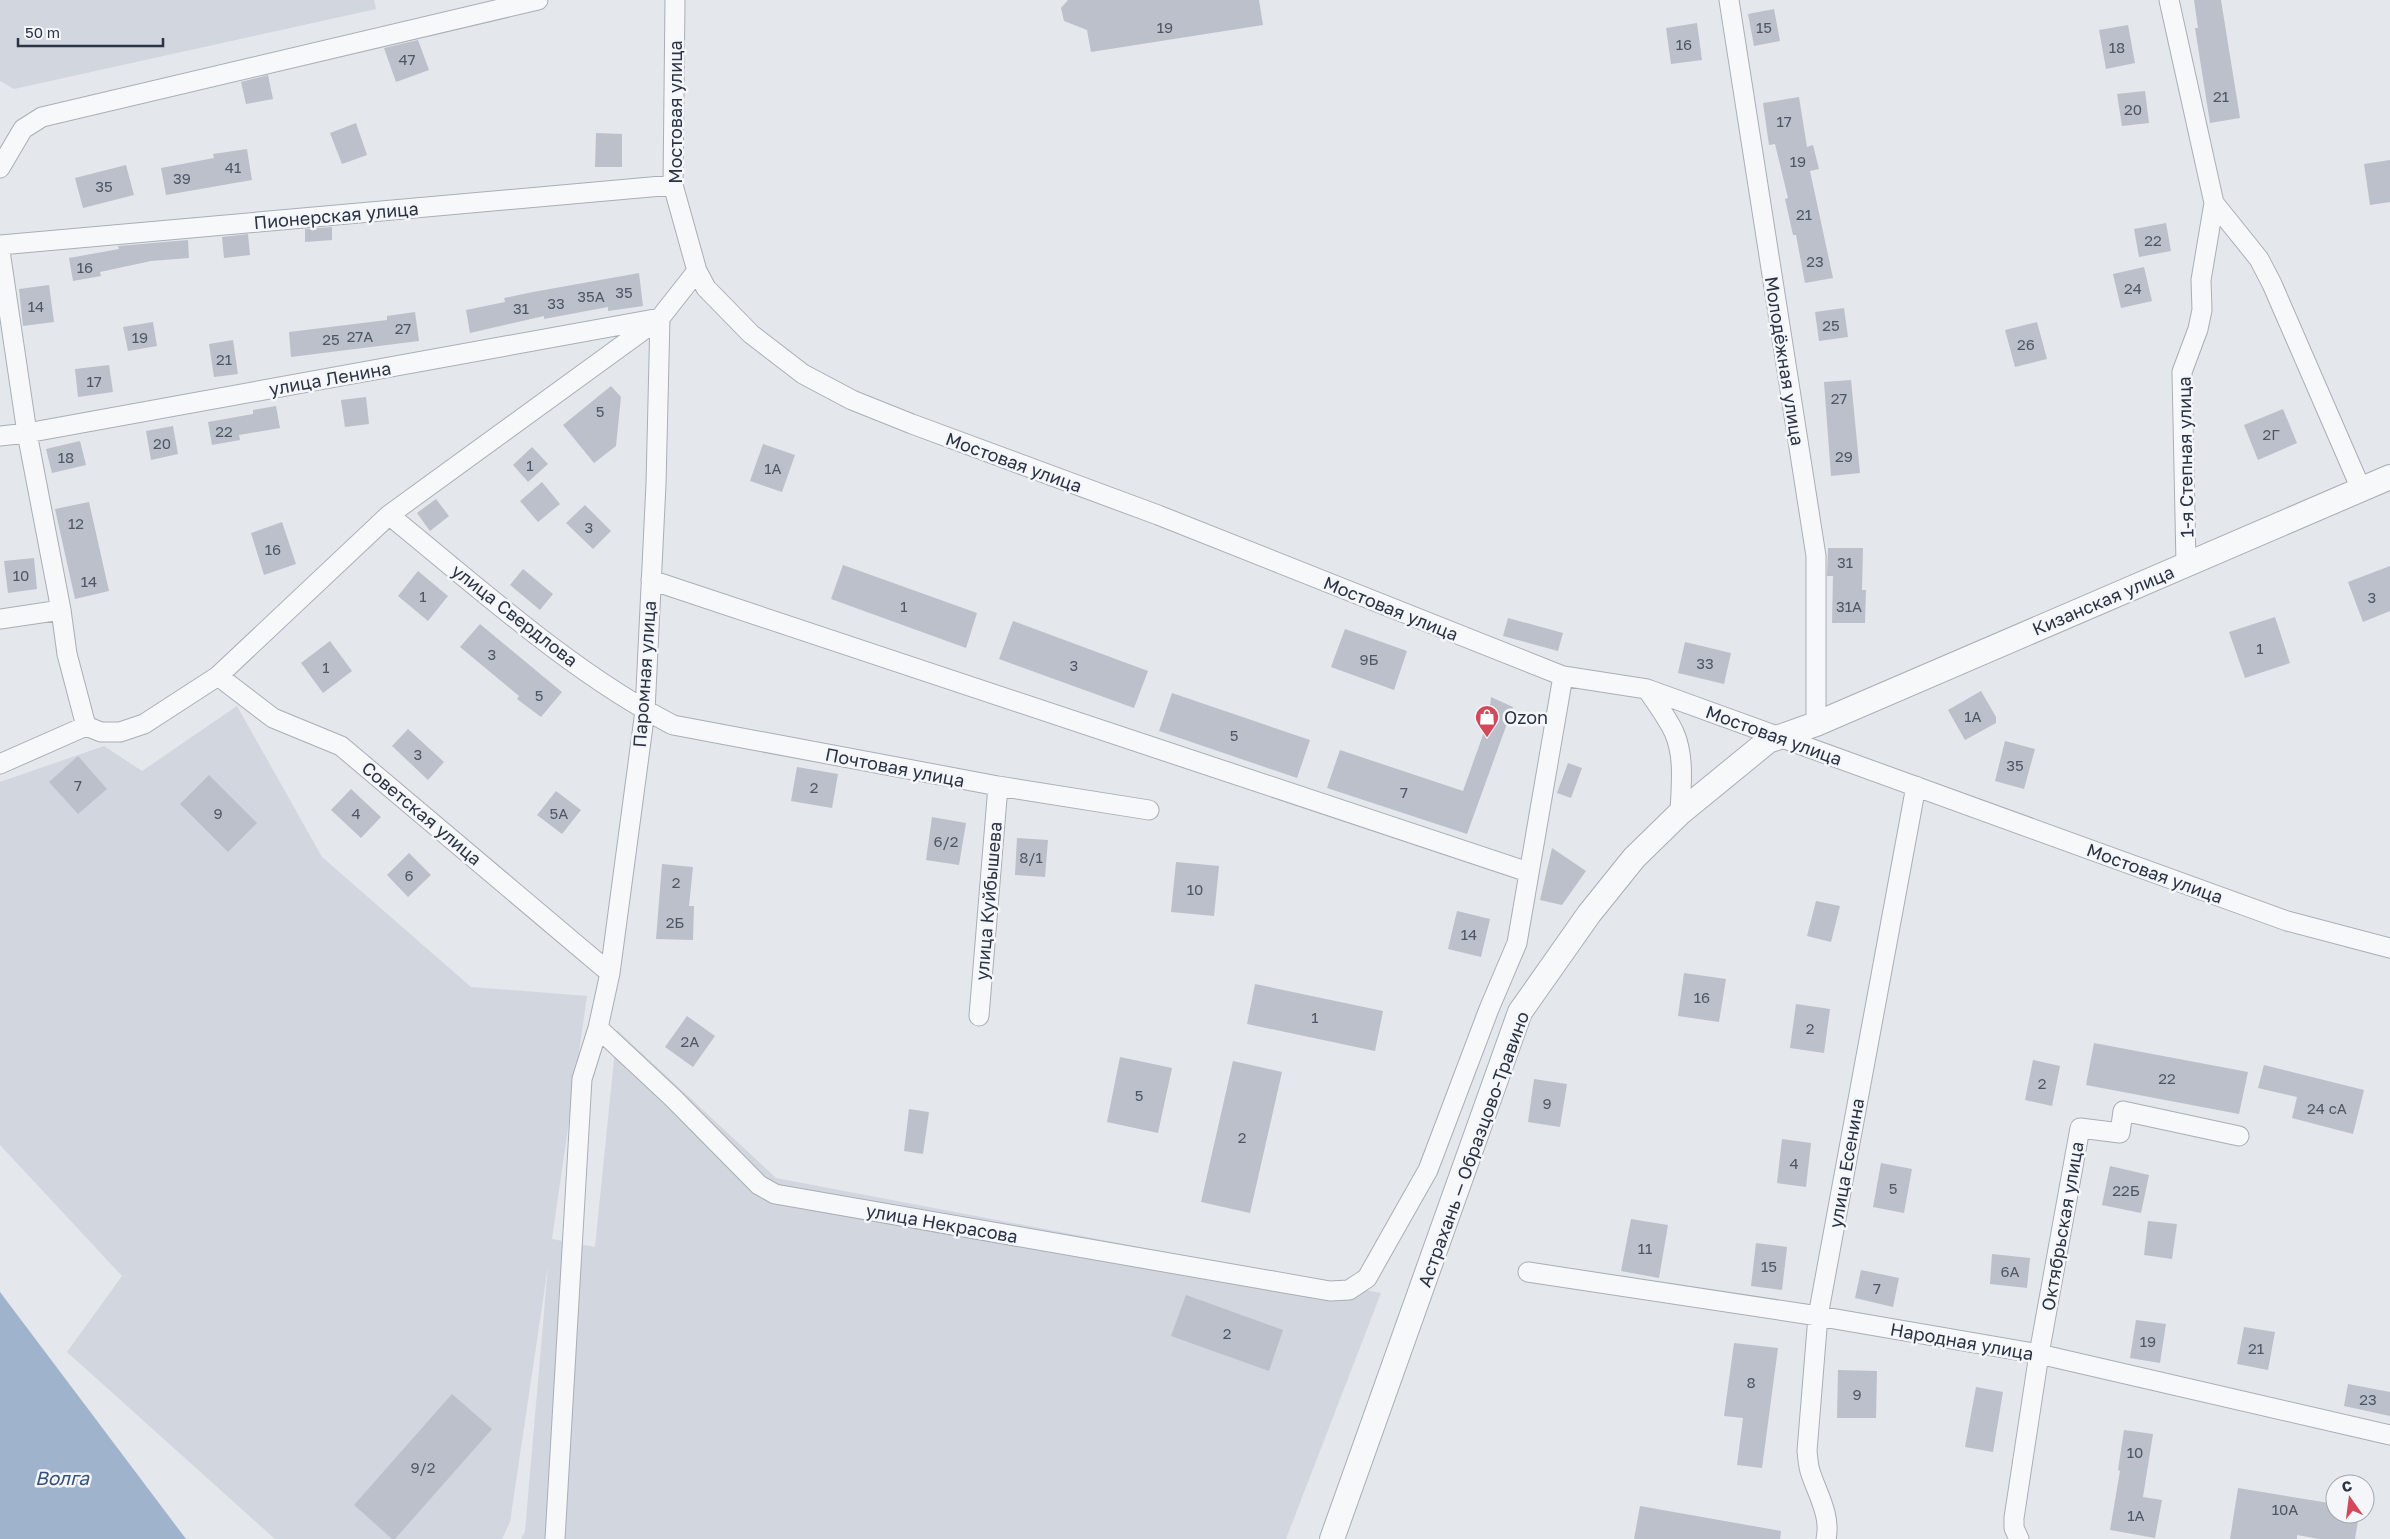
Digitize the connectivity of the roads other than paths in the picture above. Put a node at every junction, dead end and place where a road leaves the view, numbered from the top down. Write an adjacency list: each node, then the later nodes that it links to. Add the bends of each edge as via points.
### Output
1 (538, 0): 5 (street, via 42,117 23,129)
2 (675, 0): 6 (street, Мостовая улица)
3 (1729, 0): 25 (street, Молодёжная улица, via 1816,556)
4 (2169, 0): 7 (street, 1-я Степная улица)
5 (0, 168)
6 (673, 185): 8 (street, Пионерская улица); 10 (street, Мостовая улица)
7 (2214, 203): 15 (street, 1-я Степная улица, via 2259,259 2272,284); 17 (street, 1-я Степная улица, via 2200,280 2202,310 2182,372)
8 (0, 246)
9 (0, 251): 12 (street)
10 (697, 271): 11 (street); 22 (street, Мостовая улица, via 712,294 752,334 803,374 852,400 1158,515)
11 (660, 318): 12 (street, улица Ленина); 16 (street); 18 (street, Паромная улица)
12 (27, 433): 13 (street, улица Ленина); 19 (street)
13 (0, 436)
14 (2390, 477): 15 (street, Кизанская улица)
15 (2361, 489): 17 (street, Кизанская улица)
16 (389, 515): 21 (street); 24 (street, улица Свердлова, via 554,648)
17 (2186, 564): 25 (street, Кизанская улица)
18 (651, 580): 24 (street, Паромная улица); 33 (street)
19 (62, 610): 20 (street); 26 (street, via 67,654)
20 (0, 619)
21 (218, 676): 26 (street, via 144,724 120,732 101,732); 35 (street, Советская улица, via 273,718 341,746)
22 (1563, 676): 23 (street, Мостовая улица); 33 (street)
23 (1647, 689): 27 (street, Мостовая улица); 32 (street, via 1674,732 1679,748)
24 (645, 711): 29 (street, Почтовая улица, via 674,725); 35 (street, Паромная улица)
25 (1816, 724): 27 (street, Астрахань — Образцово-Травино)
26 (86, 726): 28 (street)
27 (1779, 737): 30 (street, Мостовая улица); 32 (street, Астрахань — Образцово-Травино, via 1768,741)
28 (0, 764)
29 (998, 786): 31 (street, Почтовая улица); 36 (street, улица Куйбышева)
30 (1916, 786): 34 (street, Мостовая улица, via 2287,921); 40 (street, улица Есенина)
31 (1149, 810)
32 (1680, 813): 44 (street, Астрахань — Образцово-Травино, via 1623,872 1589,914 1520,1012)
33 (1528, 872): 37 (street, улица Некрасова, via 1517,943 1428,1170 1367,1278 1349,1290 1330,1290 775,1194 759,1184)
34 (2390, 948)
35 (610, 974): 37 (street, Паромная улица)
36 (979, 1016)
37 (598, 1028): 43 (street, Паромная улица, via 582,1079)
38 (2239, 1136): 41 (street, Октябрьская улица, via 2123,1111 2120,1133 2080,1128)
39 (1528, 1272): 40 (street, Народная улица)
40 (1818, 1316): 41 (street, Народная улица); 45 (street, улица Есенина, via 1807,1451 1810,1472 1825,1512)
41 (2039, 1354): 42 (street, Народная улица); 46 (street, via 2014,1518)
42 (2390, 1435)
43 (555, 1539)
44 (1332, 1539)
45 (1826, 1539)
46 (2019, 1539)

